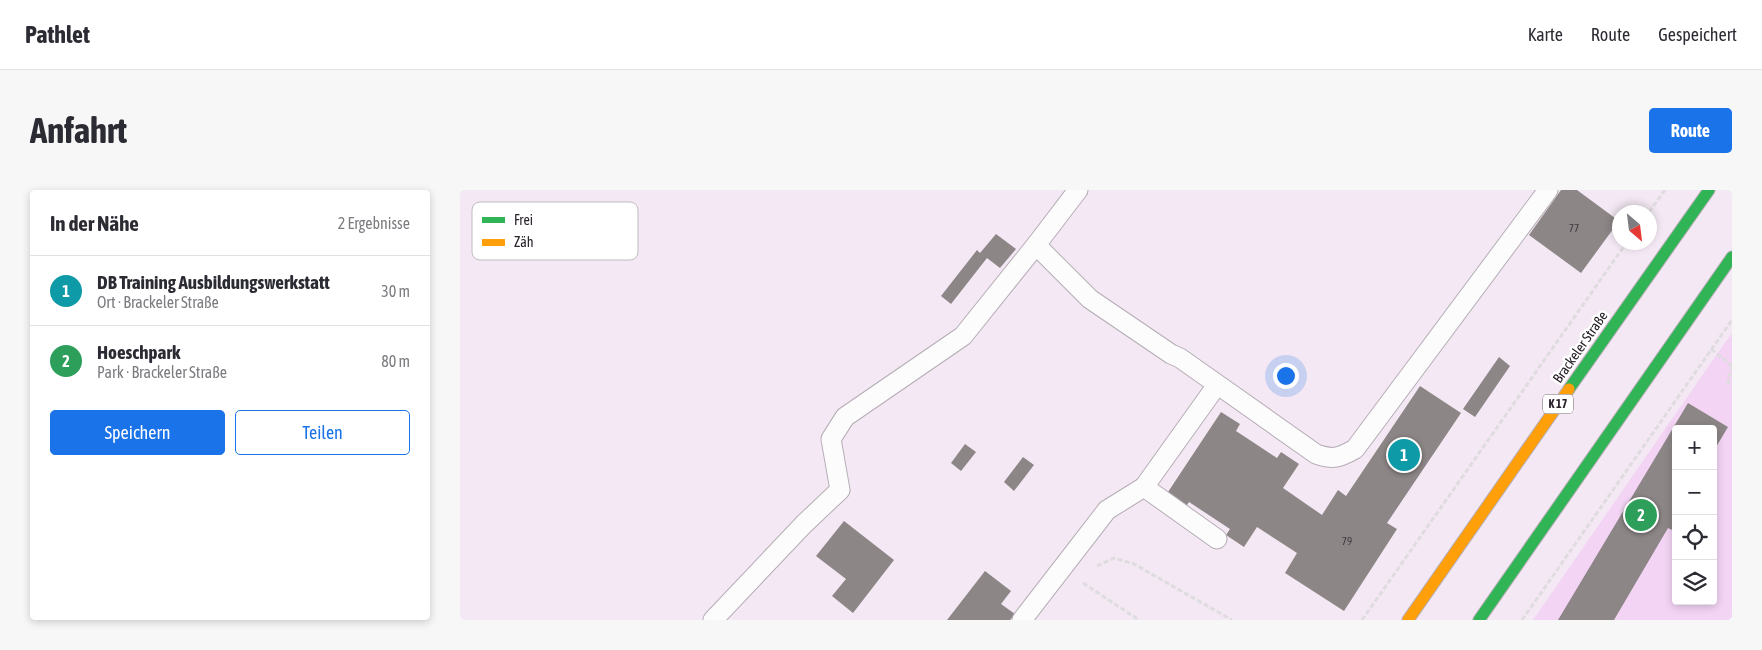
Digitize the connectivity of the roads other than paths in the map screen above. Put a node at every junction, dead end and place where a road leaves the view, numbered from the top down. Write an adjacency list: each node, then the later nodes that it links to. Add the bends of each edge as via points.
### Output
1 (1078, 190): 4 (lane)
2 (1709, 190): 11 (highway, Brackeler Straße / K 17)
3 (1544, 191): 6 (lane, via 1355,449 1341,457 1316,454)
4 (1036, 245): 6 (lane, via 1090,299); 9 (lane, via 963,336 845,417 831,439 840,490)
5 (1732, 257): 12 (highway)
6 (1217, 385): 7 (lane)
7 (1144, 487): 8 (lane); 10 (lane, via 1107,510)
8 (1217, 539)
9 (713, 620)
10 (1022, 620)
11 (1408, 620)
12 (1478, 620)

